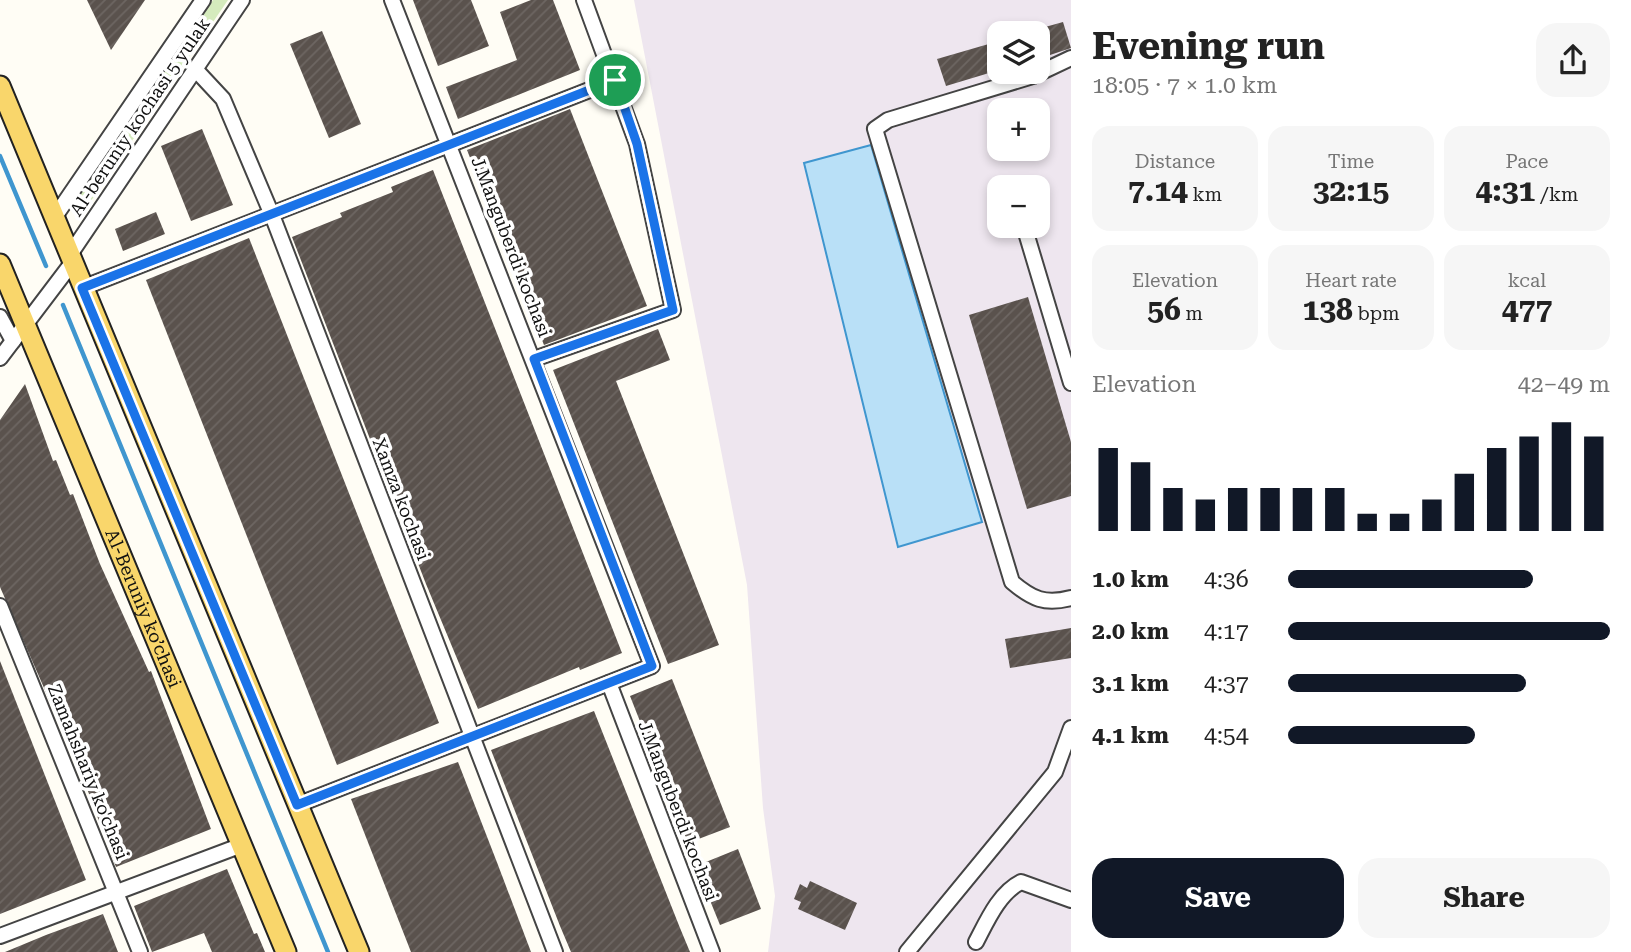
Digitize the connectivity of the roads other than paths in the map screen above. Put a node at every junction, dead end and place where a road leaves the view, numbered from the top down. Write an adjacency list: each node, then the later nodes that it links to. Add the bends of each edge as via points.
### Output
1 (203, 0): 11 (street, Al-beruniy kochasi 5 yulak)
2 (242, 0): 6 (street, Al-beruniy kochasi 5 yulak)
3 (392, 0): 9 (street, J.Manguberdi kochasi)
4 (584, 0): 7 (street)
5 (1071, 58): 22 (street, via 1033,76 888,120 875,129 1012,582 1031,598)
6 (195, 69): 10 (street, Xamza kochasi, via 223,99); 13 (street, Al-beruniy kochasi 5 yulak)
7 (615, 80): 9 (street); 20 (street, via 637,144 673,310)
8 (0, 86): 11 (main road)
9 (451, 146): 10 (street); 20 (street, J.Manguberdi kochasi)
10 (272, 215): 15 (street); 26 (street, Xamza kochasi)
11 (54, 218): 13 (main road)
12 (1028, 238): 21 (street)
13 (71, 260): 15 (main road); 17 (street, Al-beruniy kochasi 5 yulak)
14 (0, 264): 17 (main road, Al-Beruniy ko’chasi)
15 (82, 288): 27 (main road)
16 (0, 317): 18 (street)
17 (25, 324): 18 (street, Al-beruniy kochasi 5 yulak); 28 (main road, Al-Beruniy ko’chasi)
18 (13, 341): 19 (street, Al-beruniy kochasi 5 yulak)
19 (0, 358)
20 (534, 359): 24 (street, J.Manguberdi kochasi, via 652,666)
21 (1071, 383)
22 (1071, 598)
23 (0, 606): 29 (street, Zamahshariy ko'chasi)
24 (609, 683): 26 (street); 37 (street, J.Manguberdi kochasi)
25 (1071, 728): 38 (street, via 1055,772)
26 (470, 736): 27 (street); 36 (street, Xamza kochasi)
27 (297, 805): 35 (main road)
28 (242, 845): 29 (street); 34 (main road, Al-Beruniy ko’chasi)
29 (116, 892): 31 (street); 33 (street, Zamahshariy ko'chasi)
30 (1071, 900): 32 (street, via 1021,882 1012,886 991,912)
31 (0, 936)
32 (976, 942)
33 (140, 952)
34 (286, 952)
35 (359, 952)
36 (555, 952)
37 (712, 952)
38 (907, 952)

